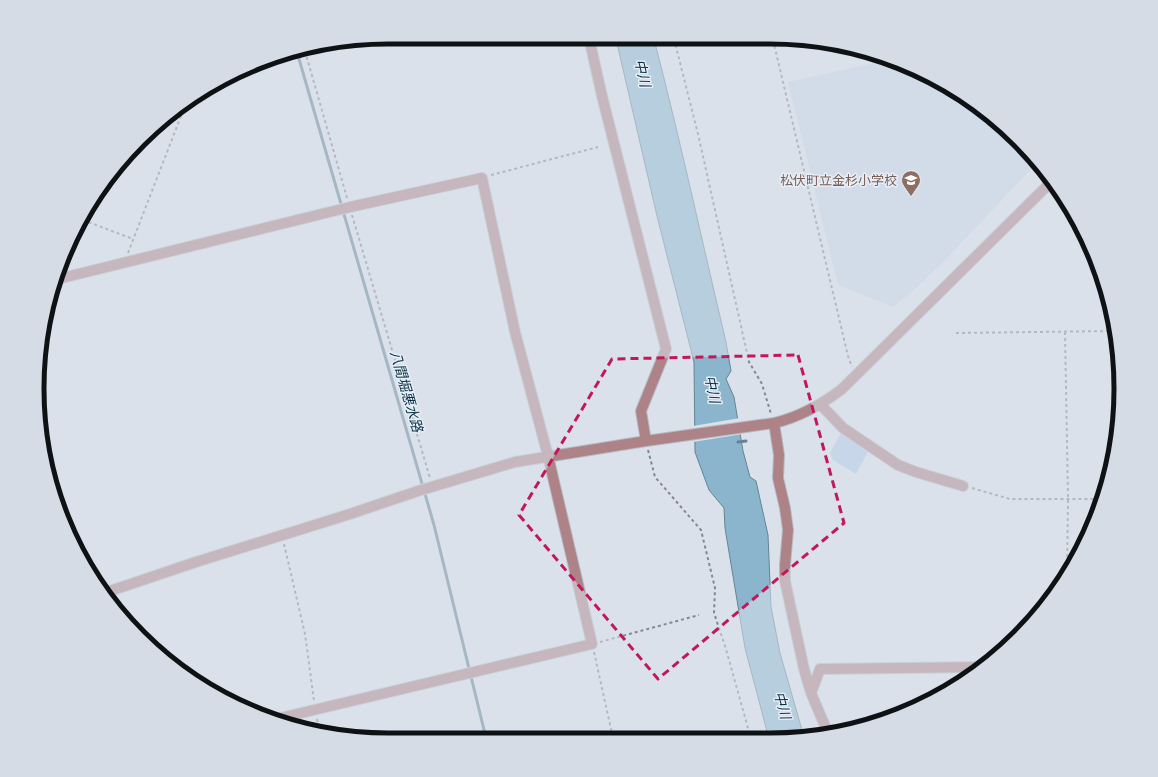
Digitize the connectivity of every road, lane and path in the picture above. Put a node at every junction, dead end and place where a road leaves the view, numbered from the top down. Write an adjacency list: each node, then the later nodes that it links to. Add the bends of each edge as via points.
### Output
1 (590, 44): 20 (street, via 666,349 641,411)
2 (675, 44): 19 (path, via 700,141 749,362 762,384)
3 (774, 44): 17 (path, via 846,348)
4 (306, 54): 9 (path)
5 (182, 113): 11 (path)
6 (598, 147): 7 (path)
7 (482, 178): 9 (street); 21 (street, via 515,332)
8 (1048, 185): 17 (street)
9 (350, 207): 12 (street); 22 (path)
10 (87, 222): 11 (path)
11 (133, 239): 12 (path)
12 (125, 263): 13 (street)
13 (62, 279)
14 (1109, 331): 15 (path)
15 (1065, 332): 16 (path); 24 (path)
16 (956, 333)
17 (856, 375): 18 (street)
18 (821, 405): 19 (street, via 800,415); 23 (street, via 843,428 898,465)
19 (772, 423): 20 (street); 32 (street, via 779,455 778,478 788,530 785,580)
20 (648, 441): 21 (street); 38 (path, via 655,477 701,530 715,588 714,613)
21 (548, 456): 22 (street, via 497,467); 30 (street)
22 (432, 486): 26 (street)
23 (963, 486): 24 (path, via 1010,499)
24 (1068, 499): 25 (path); 27 (path)
25 (1096, 499)
26 (282, 536): 28 (street); 33 (path, via 305,634)
27 (1067, 562)
28 (110, 591)
29 (699, 615): 30 (path)
30 (592, 644): 33 (street); 37 (path)
31 (972, 667): 32 (street, via 820,669)
32 (810, 693): 36 (street)
33 (315, 710): 34 (street); 35 (path)
34 (285, 717)
35 (319, 726)
36 (826, 728)
37 (613, 733)
38 (749, 733)

